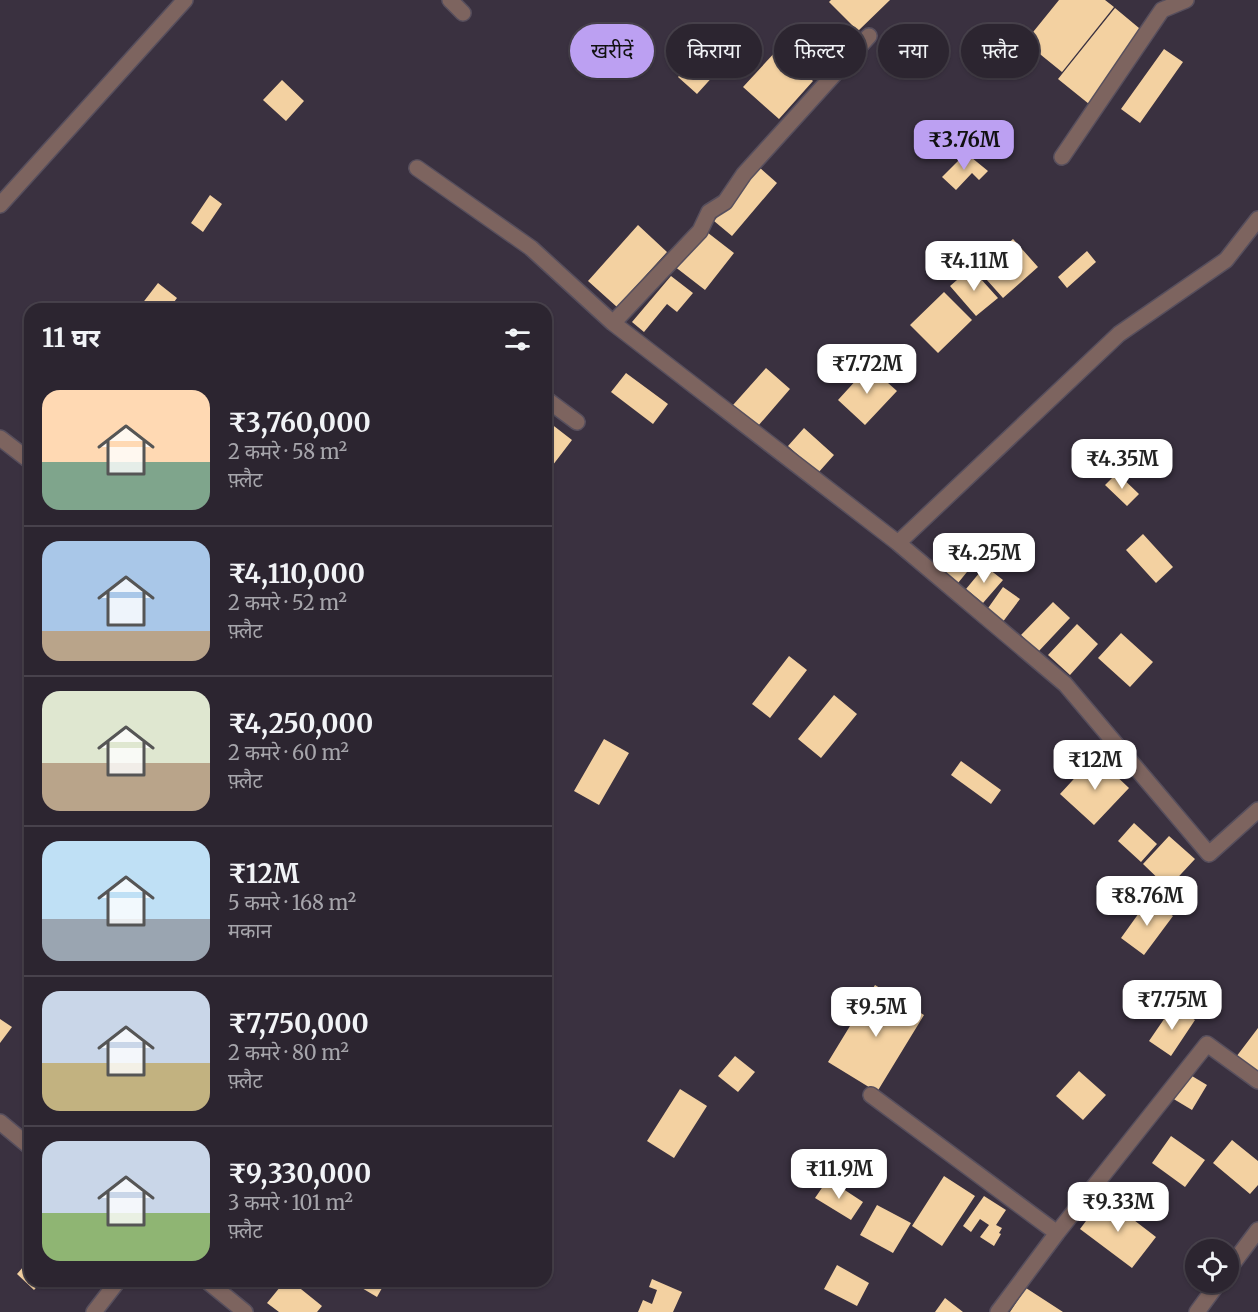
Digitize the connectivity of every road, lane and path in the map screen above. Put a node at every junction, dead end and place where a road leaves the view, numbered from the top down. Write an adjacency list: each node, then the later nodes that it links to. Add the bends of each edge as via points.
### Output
1 (185, 0): 8 (street)
2 (450, 0): 4 (street)
3 (1186, 0): 6 (street, via 1162,10)
4 (463, 13)
5 (869, 36): 10 (street, via 744,174 725,202 709,212 700,231)
6 (1062, 157)
7 (417, 168): 10 (street, via 531,248)
8 (0, 205)
9 (1258, 219): 15 (street, via 1227,260 1119,334)
10 (613, 322): 15 (street)
11 (552, 403): 12 (street)
12 (577, 422)
13 (0, 438): 14 (street)
14 (24, 456)
15 (898, 543): 16 (street, via 1065,684 1209,854)
16 (1258, 810)
17 (1258, 1081): 22 (street, via 1208,1044)
18 (871, 1095): 22 (street)
19 (0, 1122): 20 (street)
20 (24, 1141)
21 (1258, 1230): 23 (street)
22 (1057, 1233): 29 (street)
23 (1239, 1255)
24 (113, 1287): 27 (street)
25 (214, 1287): 28 (street)
26 (1211, 1293): 30 (street)
27 (94, 1312)
28 (245, 1312)
29 (998, 1312)
30 (1197, 1312)

